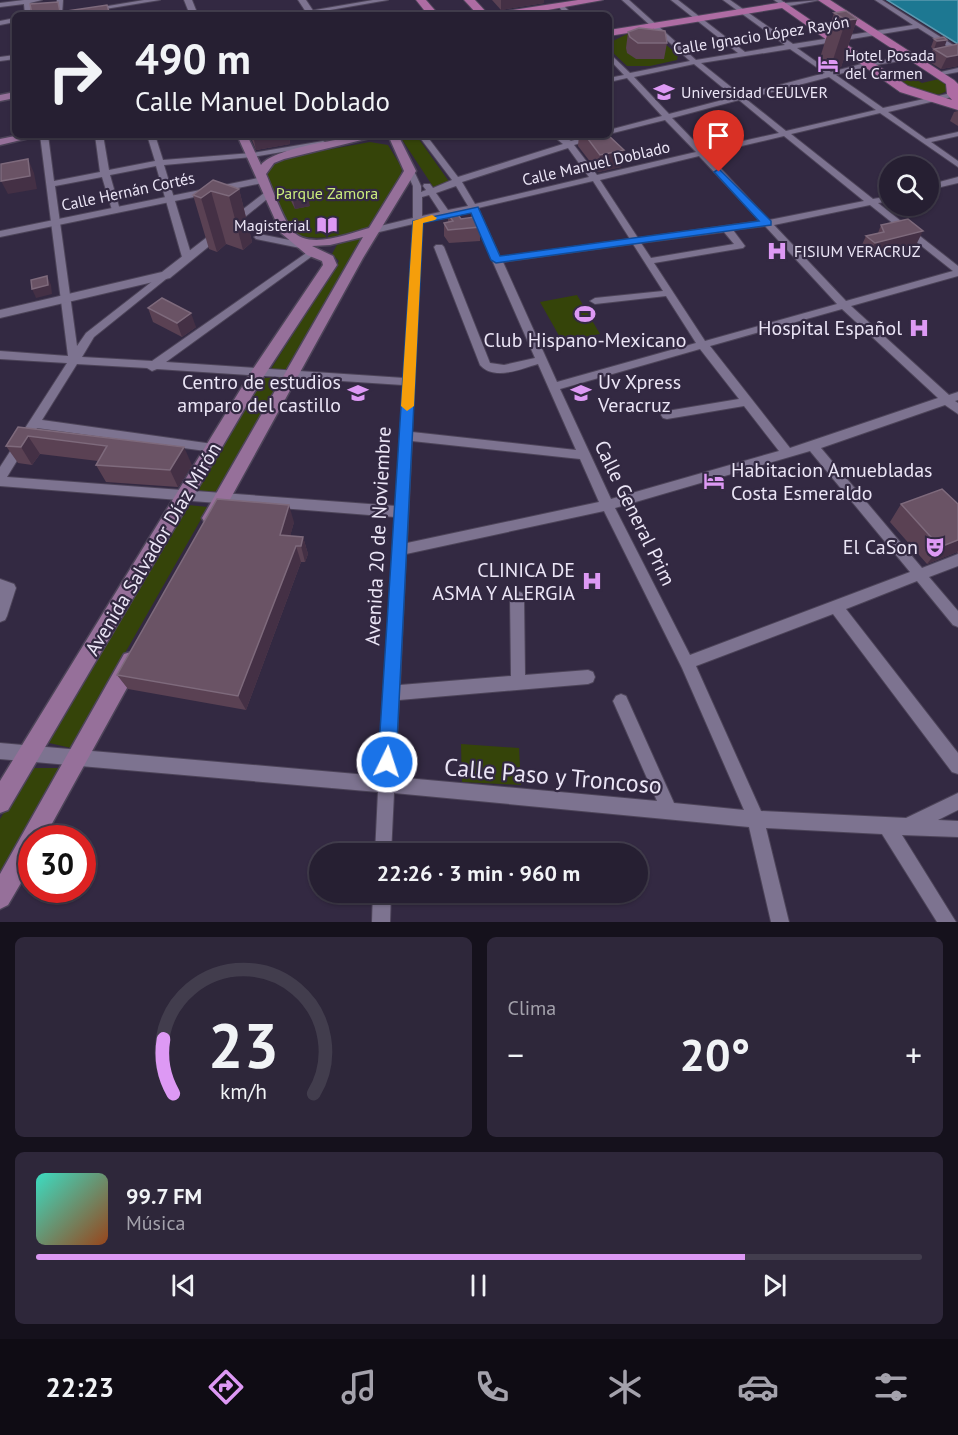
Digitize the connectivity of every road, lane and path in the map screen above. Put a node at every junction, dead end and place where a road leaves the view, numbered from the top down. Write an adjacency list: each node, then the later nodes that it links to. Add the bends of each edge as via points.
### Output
1 (39, 0): 13 (street)
2 (157, 0): 14 (street)
3 (385, 0): 19 (street, via 370,6)
4 (421, 0): 20 (main road)
5 (469, 0): 21 (main road)
6 (598, 0): 17 (main road)
7 (625, 0): 26 (street)
8 (674, 0): 25 (street)
9 (726, 0): 24 (street)
10 (817, 0): 15 (street)
11 (823, 0): 29 (main road)
12 (878, 0): 27 (street)
13 (27, 1): 16 (street)
14 (111, 3): 18 (street)
15 (781, 3): 24 (main road); 30 (main road)
16 (0, 5)
17 (561, 6): 22 (main road); 23 (street)
18 (81, 11)
19 (319, 12)
20 (431, 12)
21 (481, 12)
22 (520, 12)
23 (567, 12)
24 (742, 12): 25 (main road); 31 (street)
25 (697, 18): 26 (main road); 33 (street)
26 (653, 25): 28 (main road); 36 (street)
27 (919, 26): 29 (street, Calle Ignacio López Rayón); 32 (street)
28 (612, 32)
29 (874, 34): 30 (street, Calle Ignacio López Rayón); 34 (main road)
30 (836, 41): 31 (street, Calle Ignacio López Rayón); 37 (main road)
31 (791, 48): 33 (street, Calle Ignacio López Rayón); 41 (street)
32 (958, 50): 34 (street)
33 (743, 54): 36 (street, Calle Ignacio López Rayón)
34 (911, 58): 37 (street); 39 (main road)
35 (612, 59): 40 (street)
36 (695, 62): 40 (street, Calle Ignacio López Rayón); 43 (street)
37 (869, 64): 41 (street); 44 (main road, via 904,88)
38 (958, 70): 39 (street)
39 (936, 74): 45 (main road, via 953,85)
40 (628, 75): 42 (street, Calle Ignacio López Rayón); 47 (street)
41 (828, 75): 43 (street); 46 (street)
42 (612, 79)
43 (741, 97): 47 (street); 49 (street)
44 (932, 99): 45 (main road); 46 (street, Calle Manuel Doblado)
45 (956, 100)
46 (881, 111): 49 (street, Calle Manuel Doblado); 62 (street)
47 (668, 117): 48 (street); 65 (street)
48 (612, 129)
49 (788, 134): 65 (street, Calle Manuel Doblado); 82 (street)
50 (958, 134): 62 (street)
51 (21, 138): 63 (main road)
52 (44, 138): 75 (street)
53 (99, 138): 69 (street)
54 (152, 138): 67 (street)
55 (244, 138): 66 (main road)
56 (363, 138): 61 (main road)
57 (395, 138): 70 (main road)
58 (424, 138): 74 (street, Calle General Prim)
59 (560, 138): 64 (street)
60 (589, 138): 64 (street)
61 (354, 140): 66 (street); 71 (main road, via 281,156 270,161)
62 (926, 141): 68 (street)
63 (0, 142)
64 (568, 144): 72 (street); 74 (street)
65 (703, 154): 72 (street, Calle Manuel Doblado); 88 (street)
66 (252, 155): 67 (street); 71 (main road)
67 (159, 163): 69 (street); 80 (street)
68 (958, 165)
69 (105, 174): 75 (street); 84 (street)
70 (413, 174): 77 (street); 79 (street, Avenida 20 de Noviembre); 90 (main road, Avenida Salvador Díaz Mirón)
71 (262, 176): 78 (main road); 80 (street, Calle Hernán Cortés)
72 (596, 180): 83 (street, Calle Manuel Doblado); 93 (street)
73 (958, 180): 76 (street)
74 (457, 181): 77 (street); 83 (street, Calle General Prim)
75 (51, 184): 87 (street)
76 (939, 185)
77 (431, 192): 79 (street); 85 (street)
78 (268, 193): 94 (main road); 96 (street)
79 (417, 196): 86 (street, Avenida 20 de Noviembre)
80 (169, 199): 84 (street, Calle Hernán Cortés); 96 (street)
81 (879, 201): 82 (street)
82 (873, 202): 88 (street); 99 (street)
83 (474, 209): 85 (street, Calle Manuel Doblado); 97 (street, Calle General Prim)
84 (116, 210): 87 (street, Calle Hernán Cortés)
85 (447, 215): 86 (street, Calle Manuel Doblado)
86 (418, 221): 90 (street, Calle Manuel Doblado); 113 (street, Avenida 20 de Noviembre)
87 (56, 223): 91 (street, Calle Hernán Cortés); 102 (street)
88 (767, 223): 89 (street); 104 (street)
89 (727, 229): 93 (street); 98 (street, via 740,246)
90 (375, 230): 94 (main road, Calle Manuel Doblado); 112 (main road, Avenida Salvador Díaz Mirón)
91 (0, 234)
92 (259, 237): 94 (street)
93 (635, 239): 97 (street); 98 (street)
94 (305, 244): 110 (street); 111 (main road, Avenida Salvador Díaz Mirón, via 328,259 330,265)
95 (439, 247): 109 (street, via 485,365 497,370)
96 (187, 257): 100 (street)
97 (496, 260): 109 (street, Calle General Prim)
98 (648, 261): 101 (street)
99 (958, 272): 104 (street)
100 (166, 275): 102 (street); 108 (street, via 90,335)
101 (669, 293): 103 (street); 106 (street)
102 (66, 299): 105 (street); 108 (street)
103 (595, 301)
104 (844, 305): 106 (street); 115 (street)
105 (0, 314)
106 (702, 344): 114 (street); 116 (street)
107 (0, 355): 108 (street)
108 (74, 360): 110 (street); 119 (street)
109 (541, 360): 114 (street, Calle General Prim)
110 (152, 367): 111 (street)
111 (258, 373): 112 (street); 122 (main road, Avenida Salvador Díaz Mirón)
112 (291, 375): 113 (street); 127 (main road, Avenida Salvador Díaz Mirón)
113 (409, 382): 120 (street, Avenida 20 de Noviembre)
114 (553, 387): 124 (street, Calle General Prim)
115 (953, 398): 117 (street); 121 (street)
116 (747, 402): 118 (street); 123 (street)
117 (958, 410)
118 (667, 415)
119 (34, 423): 122 (street); 125 (street)
120 (405, 436): 124 (street); 129 (street, Avenida 20 de Noviembre)
121 (813, 446): 123 (street); 133 (street)
122 (213, 448): 126 (main road, Avenida Salvador Díaz Mirón)
123 (787, 453): 128 (street)
124 (584, 455): 128 (street, Calle General Prim)
125 (0, 479): 126 (street)
126 (185, 496): 127 (street); 146 (main road, Avenida Salvador Díaz Mirón)
127 (221, 498): 129 (street); 130 (main road, Avenida Salvador Díaz Mirón)
128 (607, 505): 131 (street); 140 (street, Calle General Prim)
129 (403, 512): 131 (street, Avenida 20 de Noviembre)
130 (204, 530)
131 (400, 550): 143 (street, Avenida 20 de Noviembre)
132 (958, 560): 133 (street)
133 (919, 575): 136 (street); 138 (street)
134 (0, 585): 137 (street, via 9,588)
135 (517, 597): 142 (street)
136 (836, 607): 140 (street); 148 (street)
137 (0, 616)
138 (958, 621)
139 (140, 644): 147 (main road, Avenida Salvador Díaz Mirón)
140 (687, 663): 153 (street, Calle General Prim)
141 (588, 677): 142 (street)
142 (518, 683): 143 (street)
143 (392, 693): 149 (street, Avenida 20 de Noviembre)
144 (621, 700): 152 (street)
145 (0, 751): 146 (street, Calle Paso y Troncoso)
146 (29, 754): 147 (street, Calle Paso y Troncoso); 151 (main road, Avenida Salvador Díaz Mirón)
147 (77, 759): 149 (street, Calle Paso y Troncoso); 154 (main road, Avenida Salvador Díaz Mirón)
148 (958, 766)
149 (385, 786): 152 (street, Calle Paso y Troncoso); 158 (street, Avenida 20 de Noviembre)
150 (958, 801): 156 (street)
151 (0, 802)
152 (669, 811): 153 (street, Calle Paso y Troncoso)
153 (756, 819): 155 (street, Calle Paso y Troncoso); 163 (street, Calle General Prim)
154 (40, 825)
155 (886, 825): 156 (street, Calle Paso y Troncoso); 164 (street)
156 (907, 826): 157 (street, Calle Paso y Troncoso)
157 (958, 830)
158 (383, 843)
159 (18, 864): 160 (main road, Avenida Salvador Díaz Mirón)
160 (0, 897)
161 (382, 903): 162 (street)
162 (381, 922)
163 (780, 922)
164 (947, 922)

